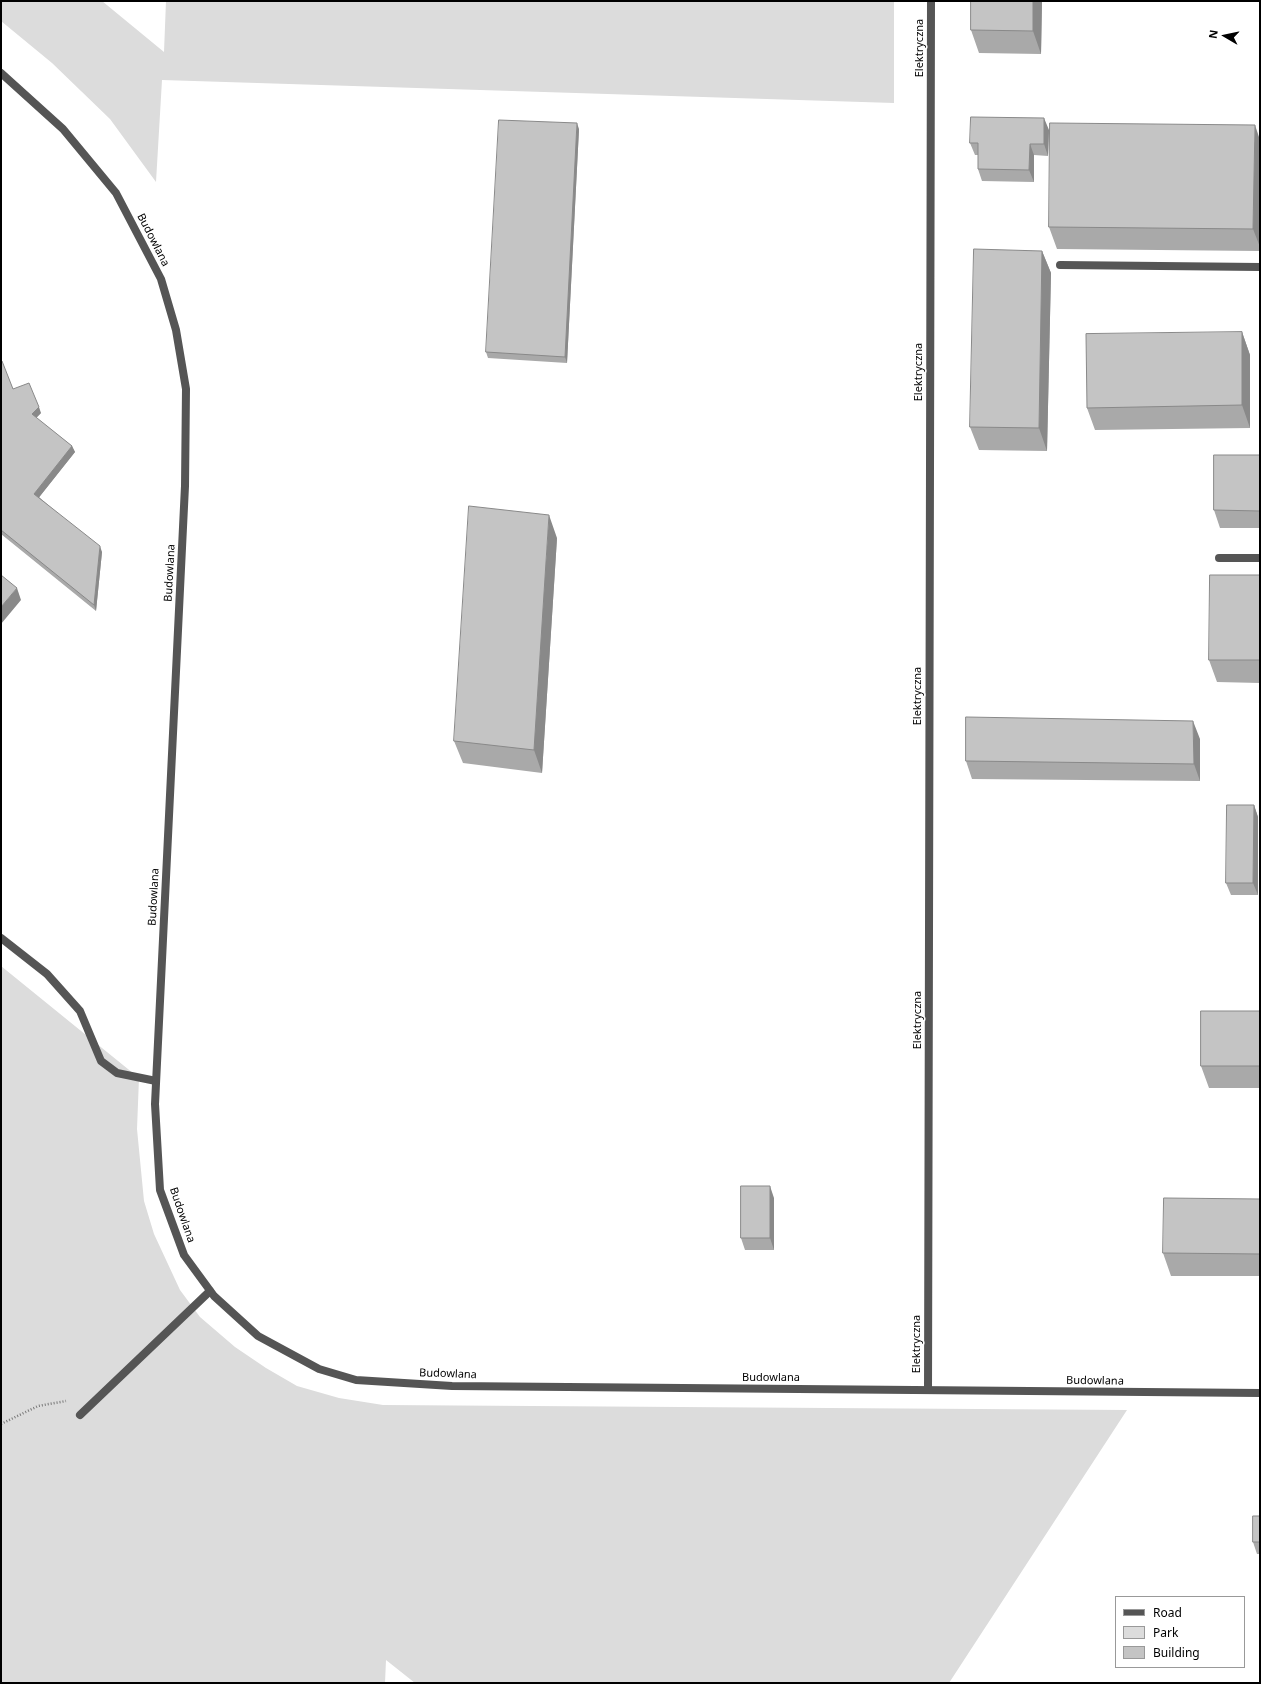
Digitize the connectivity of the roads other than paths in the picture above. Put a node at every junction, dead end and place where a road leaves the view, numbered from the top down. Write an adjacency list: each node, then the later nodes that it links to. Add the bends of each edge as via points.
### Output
1 (931, 1): 10 (street, Elektryczna)
2 (1, 74): 8 (street, Budowlana, via 63,129 116,193 161,279 176,330 186,389 185,486)
3 (1060, 265): 4 (street)
4 (1260, 267)
5 (1219, 558): 6 (street)
6 (1260, 558)
7 (1, 938): 8 (street, via 47,974 80,1011 101,1061 116,1073)
8 (156, 1081): 9 (street, Budowlana, via 160,1190 184,1255)
9 (210, 1291): 10 (street, Budowlana, via 258,1336 319,1369 356,1380 452,1386); 12 (street)
10 (928, 1390): 11 (street, Budowlana)
11 (1260, 1393)
12 (80, 1414)

